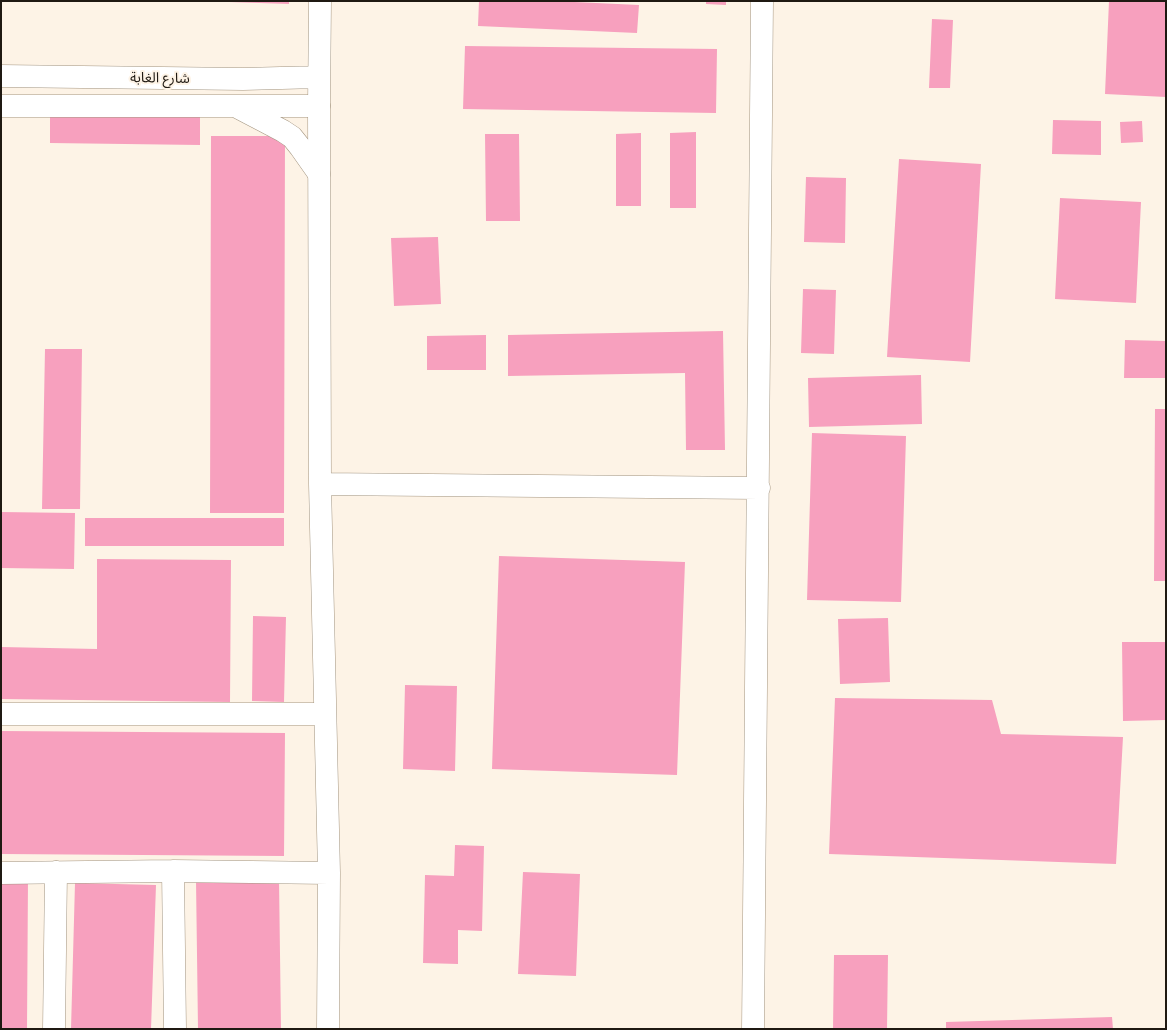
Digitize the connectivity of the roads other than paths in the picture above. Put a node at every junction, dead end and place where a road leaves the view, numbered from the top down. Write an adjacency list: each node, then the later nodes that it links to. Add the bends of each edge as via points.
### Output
1 (320, 1): 5 (street)
2 (762, 1): 12 (street)
3 (1, 76): 4 (street, شارع الغابة)
4 (33, 76): 5 (street, شارع الغابة, via 243,79); 8 (street)
5 (319, 77): 7 (street)
6 (1, 106): 8 (street, شارع الغابة)
7 (319, 106): 9 (street, شارع الغابة); 10 (street)
8 (33, 107): 9 (street, شارع الغابة)
9 (236, 107): 10 (street, via 292,137)
10 (319, 174): 11 (street)
11 (320, 484): 12 (street); 14 (street)
12 (759, 488): 22 (street)
13 (1, 714): 14 (street)
14 (324, 714): 18 (street)
15 (173, 871): 16 (street); 18 (street); 20 (street)
16 (56, 872): 17 (street); 19 (street)
17 (1, 873)
18 (329, 873): 21 (street)
19 (54, 1029)
20 (175, 1029)
21 (328, 1029)
22 (753, 1029)

